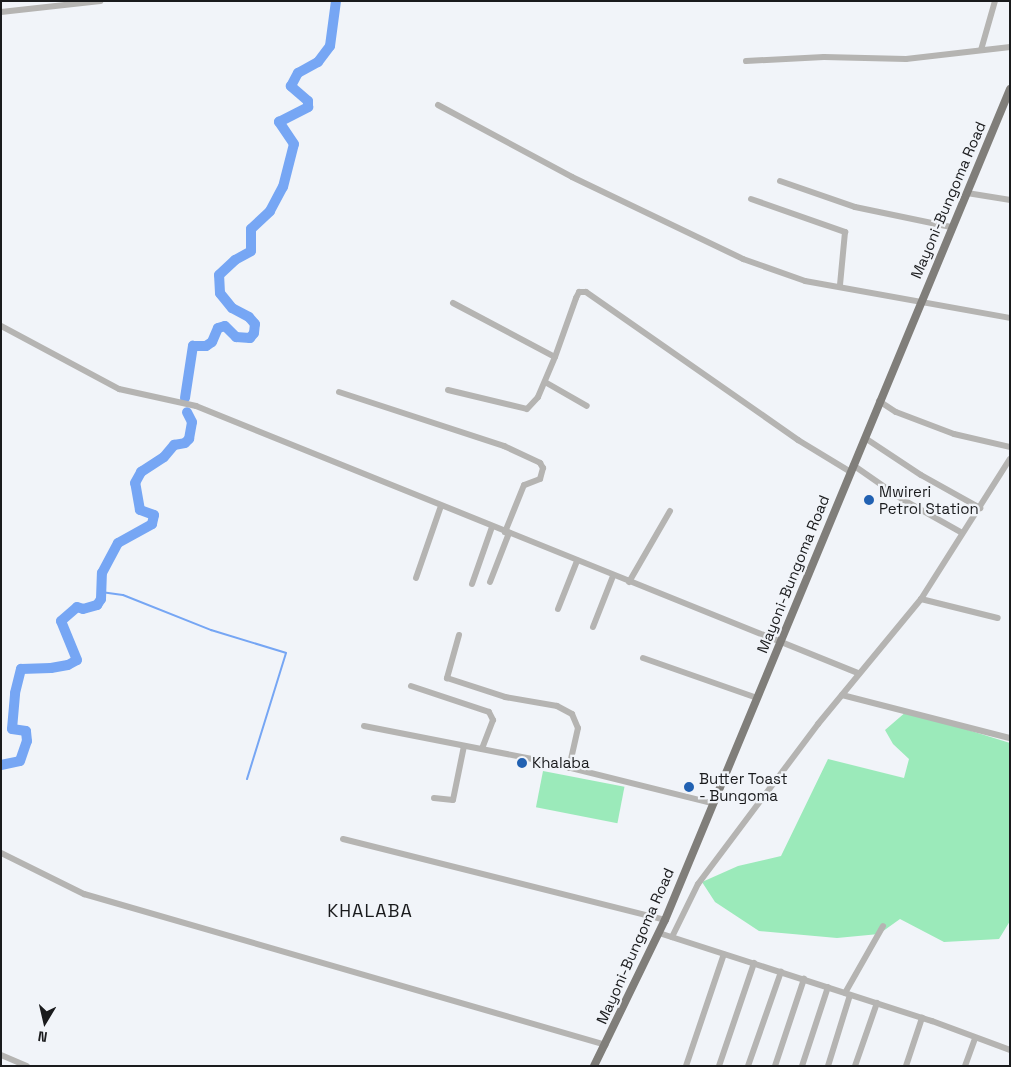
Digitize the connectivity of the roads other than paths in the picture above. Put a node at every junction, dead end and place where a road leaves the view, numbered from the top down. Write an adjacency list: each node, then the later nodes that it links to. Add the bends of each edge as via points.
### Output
1 (100, 1): 3 (street)
2 (995, 1): 5 (street)
3 (1, 12)
4 (1010, 47): 5 (street)
5 (981, 50): 6 (street, via 906,59)
6 (746, 61)
7 (1010, 89): 10 (main road, Mayoni-Bungoma Road)
8 (438, 105): 14 (street, via 572,177 708,244 789,276)
9 (780, 181): 13 (street, via 855,207)
10 (967, 193): 12 (street); 13 (main road, Mayoni-Bungoma Road)
11 (751, 199): 14 (street, via 845,232)
12 (1010, 200)
13 (951, 227): 16 (main road, Mayoni-Bungoma Road)
14 (840, 285): 16 (street)
15 (453, 303): 19 (street)
16 (920, 303): 17 (street); 23 (main road, Mayoni-Bungoma Road)
17 (1010, 318)
18 (1, 326): 29 (street, via 118,390 196,406)
19 (556, 357): 20 (street); 28 (street, via 576,298 579,292 586,292 798,440)
20 (545, 382): 21 (street, via 527,409); 24 (street)
21 (448, 390)
22 (338, 392): 33 (street, via 504,446 540,463 543,468 540,479 524,485)
23 (879, 402): 25 (main road, Mayoni-Bungoma Road); 26 (street, via 896,412 954,434)
24 (587, 406)
25 (865, 438): 28 (main road, Mayoni-Bungoma Road); 30 (street, via 920,475)
26 (1010, 447)
27 (1010, 459): 30 (street)
28 (851, 468): 34 (street); 46 (main road, Mayoni-Bungoma Road, via 812,569)
29 (440, 506): 32 (street); 37 (street)
30 (980, 508): 34 (street)
31 (670, 511): 39 (street)
32 (492, 526): 33 (street); 40 (street)
33 (507, 532): 35 (street); 38 (street)
34 (962, 533): 41 (street)
35 (577, 561): 36 (street); 42 (street)
36 (613, 576): 39 (street); 44 (street)
37 (416, 578)
38 (490, 582)
39 (629, 582): 46 (street)
40 (472, 584)
41 (921, 599): 43 (street); 48 (street)
42 (558, 609)
43 (998, 618)
44 (593, 627)
45 (459, 635): 56 (street, via 446,678 505,698 557,706 572,714 578,728)
46 (779, 641): 48 (street); 51 (main road, Mayoni-Bungoma Road)
47 (643, 658): 51 (street)
48 (858, 673): 50 (street)
49 (411, 686): 55 (street, via 489,712 493,720)
50 (842, 695): 53 (street); 64 (street, via 698,884)
51 (757, 698): 58 (main road, Mayoni-Bungoma Road)
52 (364, 726): 54 (street)
53 (1010, 738)
54 (464, 746): 55 (street); 57 (street, via 453,800)
55 (482, 749): 56 (street)
56 (569, 768): 58 (street)
57 (434, 798)
58 (712, 803): 61 (main road, Mayoni-Bungoma Road)
59 (342, 838): 61 (street)
60 (1, 853): 74 (street, via 84,894)
61 (665, 920): 63 (main road, Mayoni-Bungoma Road)
62 (883, 926): 70 (street)
63 (659, 933): 64 (street); 74 (main road, Mayoni-Bungoma Road)
64 (672, 937): 65 (street)
65 (724, 954): 66 (street); 79 (street)
66 (754, 963): 67 (street); 80 (street)
67 (781, 972): 68 (street); 81 (street)
68 (804, 980): 69 (street); 82 (street)
69 (828, 987): 70 (street); 83 (street)
70 (847, 994): 71 (street); 84 (street)
71 (877, 1003): 72 (street); 85 (street)
72 (922, 1018): 73 (street); 86 (street)
73 (975, 1039): 75 (street); 87 (street)
74 (606, 1045): 78 (main road, Mayoni-Bungoma Road)
75 (1010, 1050)
76 (1, 1055): 77 (street)
77 (23, 1065)
78 (594, 1066)
79 (686, 1066)
80 (719, 1066)
81 (748, 1066)
82 (775, 1066)
83 (802, 1066)
84 (828, 1066)
85 (855, 1066)
86 (906, 1066)
87 (965, 1066)

